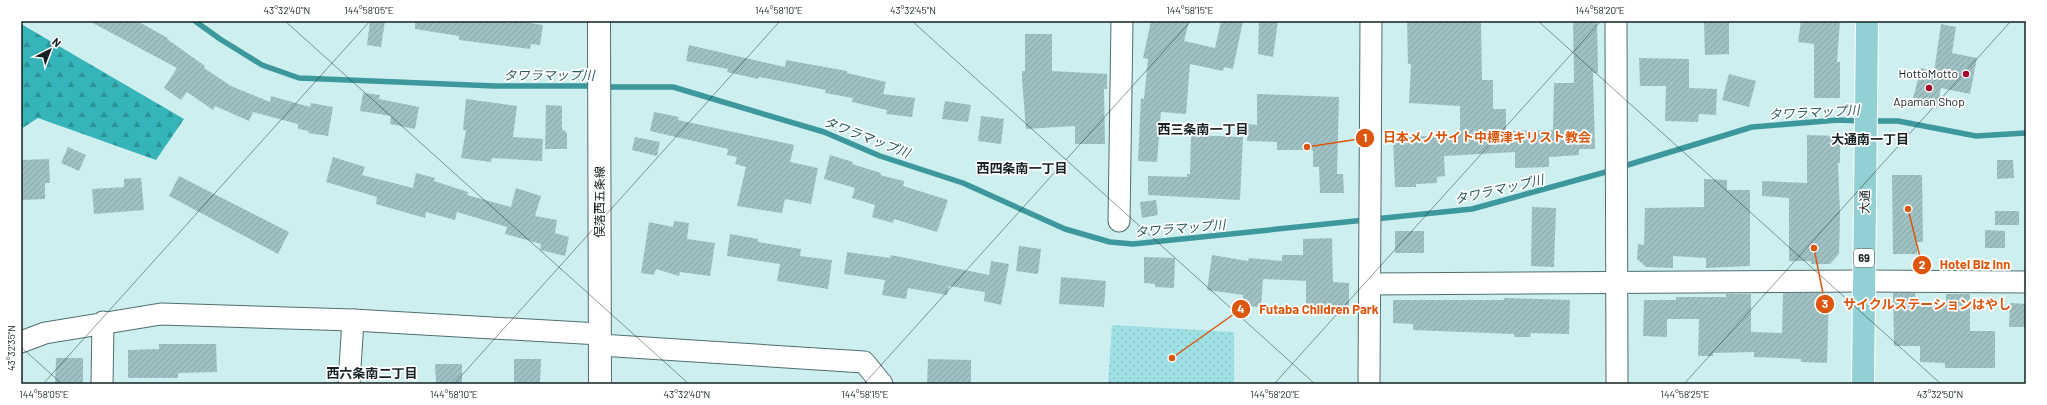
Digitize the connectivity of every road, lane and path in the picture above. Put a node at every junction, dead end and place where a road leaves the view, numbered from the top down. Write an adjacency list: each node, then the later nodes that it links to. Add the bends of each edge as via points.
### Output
1 (599, 21): 13 (main road, 俣落西五条線)
2 (1122, 21): 6 (street)
3 (1371, 21): 10 (street)
4 (1616, 21): 9 (street)
5 (1867, 21): 7 (main road, 大通 / 69)
6 (1119, 221)
7 (1864, 281): 8 (street); 9 (street); 21 (main road, 大通 / 69)
8 (2026, 282)
9 (1618, 283): 10 (street); 20 (street)
10 (1370, 284): 19 (street)
11 (352, 320): 12 (street, via 161,314); 13 (street); 16 (street)
12 (103, 322): 14 (street, via 45,333); 15 (street)
13 (600, 339): 17 (main road, 俣落西五条線); 18 (street, via 864,362)
14 (21, 342)
15 (102, 384)
16 (349, 384)
17 (600, 384)
18 (882, 384)
19 (1368, 384)
20 (1617, 384)
21 (1863, 384)

